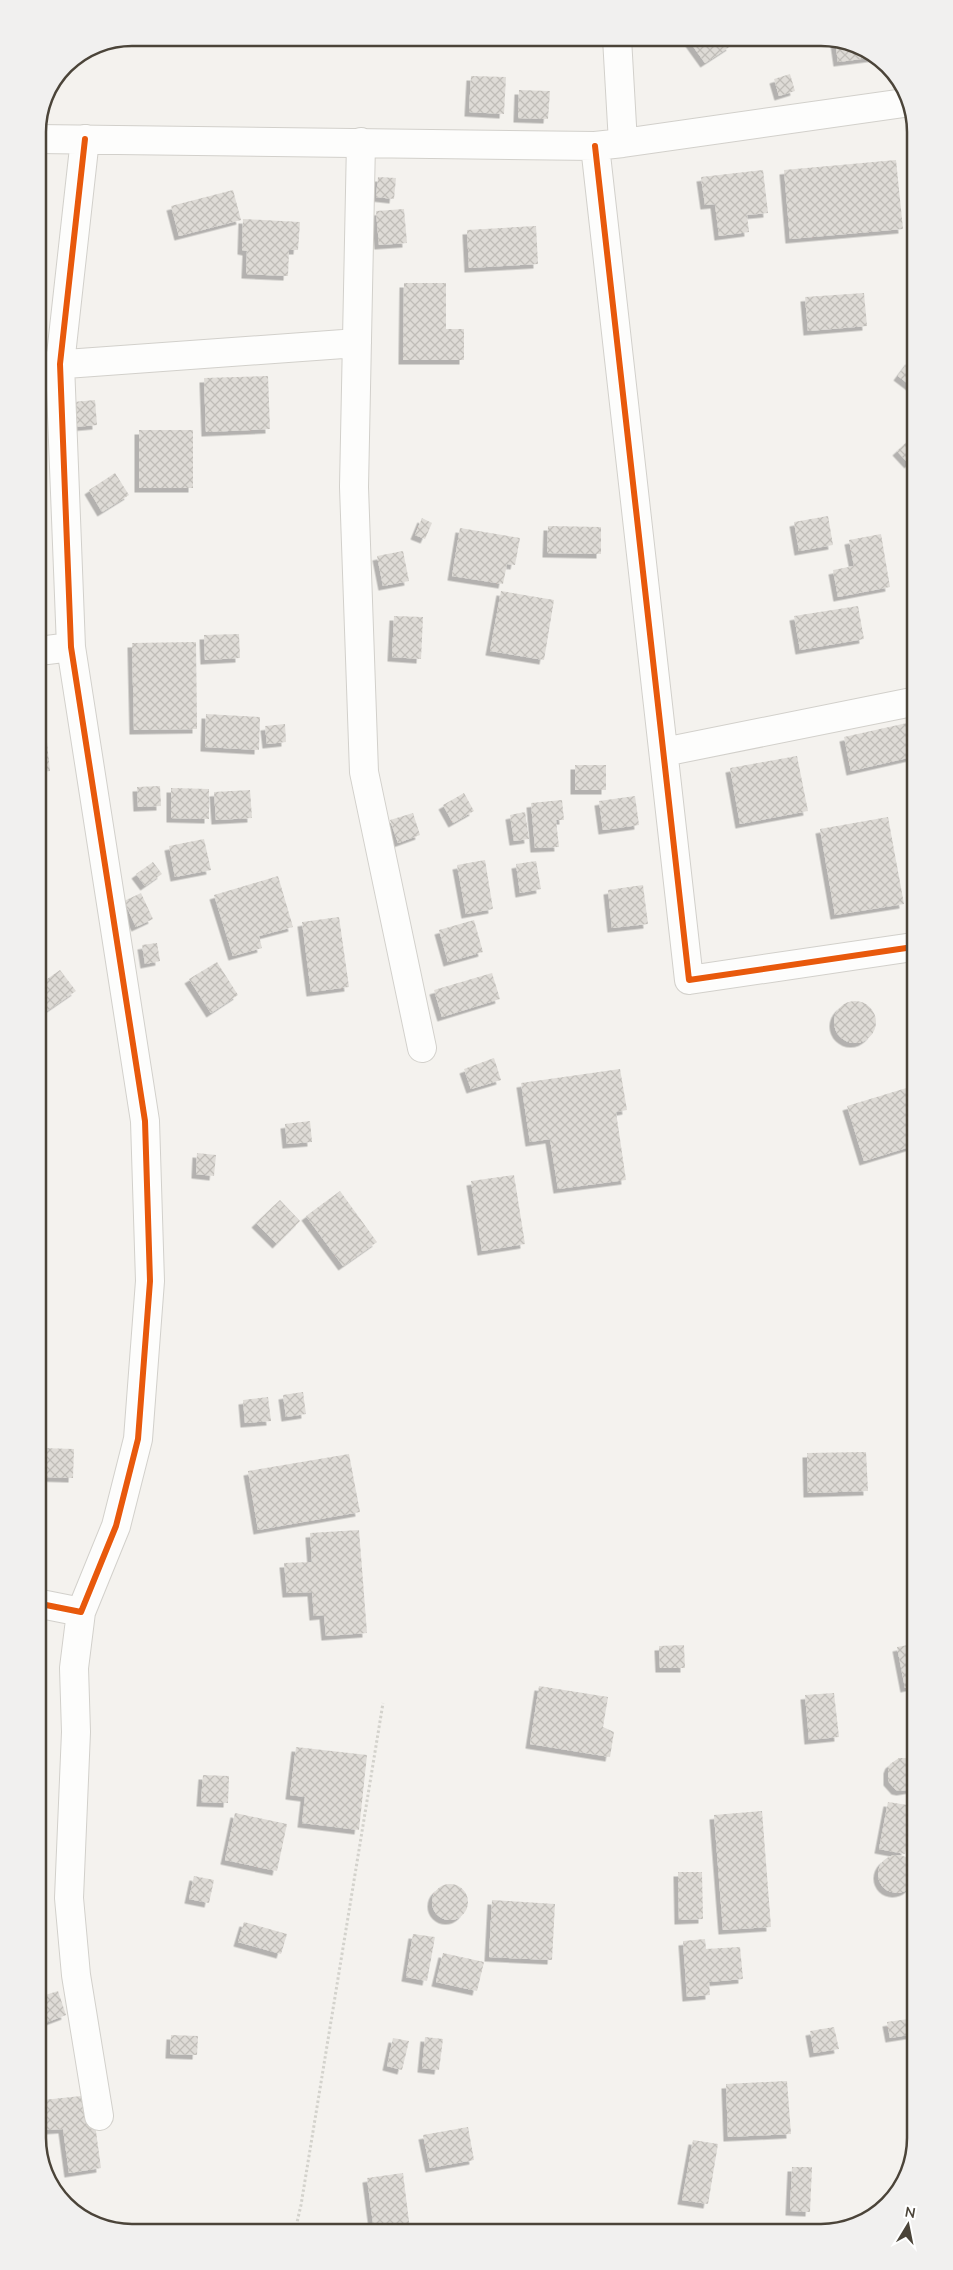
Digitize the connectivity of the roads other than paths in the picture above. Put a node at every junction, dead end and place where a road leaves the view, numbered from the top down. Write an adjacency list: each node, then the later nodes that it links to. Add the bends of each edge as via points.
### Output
1 (617, 46): 6 (street)
2 (901, 103): 6 (street)
3 (46, 139): 4 (street)
4 (85, 139): 5 (street); 9 (street)
5 (361, 142): 7 (street); 8 (street)
6 (623, 143): 7 (street)
7 (595, 146): 13 (street)
8 (357, 343): 9 (street); 15 (street, via 354,487 364,772)
9 (49, 365): 10 (street)
10 (71, 647): 11 (street); 17 (street, via 145,1121 150,1281 138,1439 116,1526)
11 (46, 650)
12 (907, 703): 13 (street)
13 (664, 752): 14 (street, via 690,980)
14 (907, 948)
15 (422, 1048)
16 (46, 1605): 17 (street)
17 (81, 1612): 18 (street, via 74,1668 76,1732 69,1898 76,1975)
18 (98, 2116)

